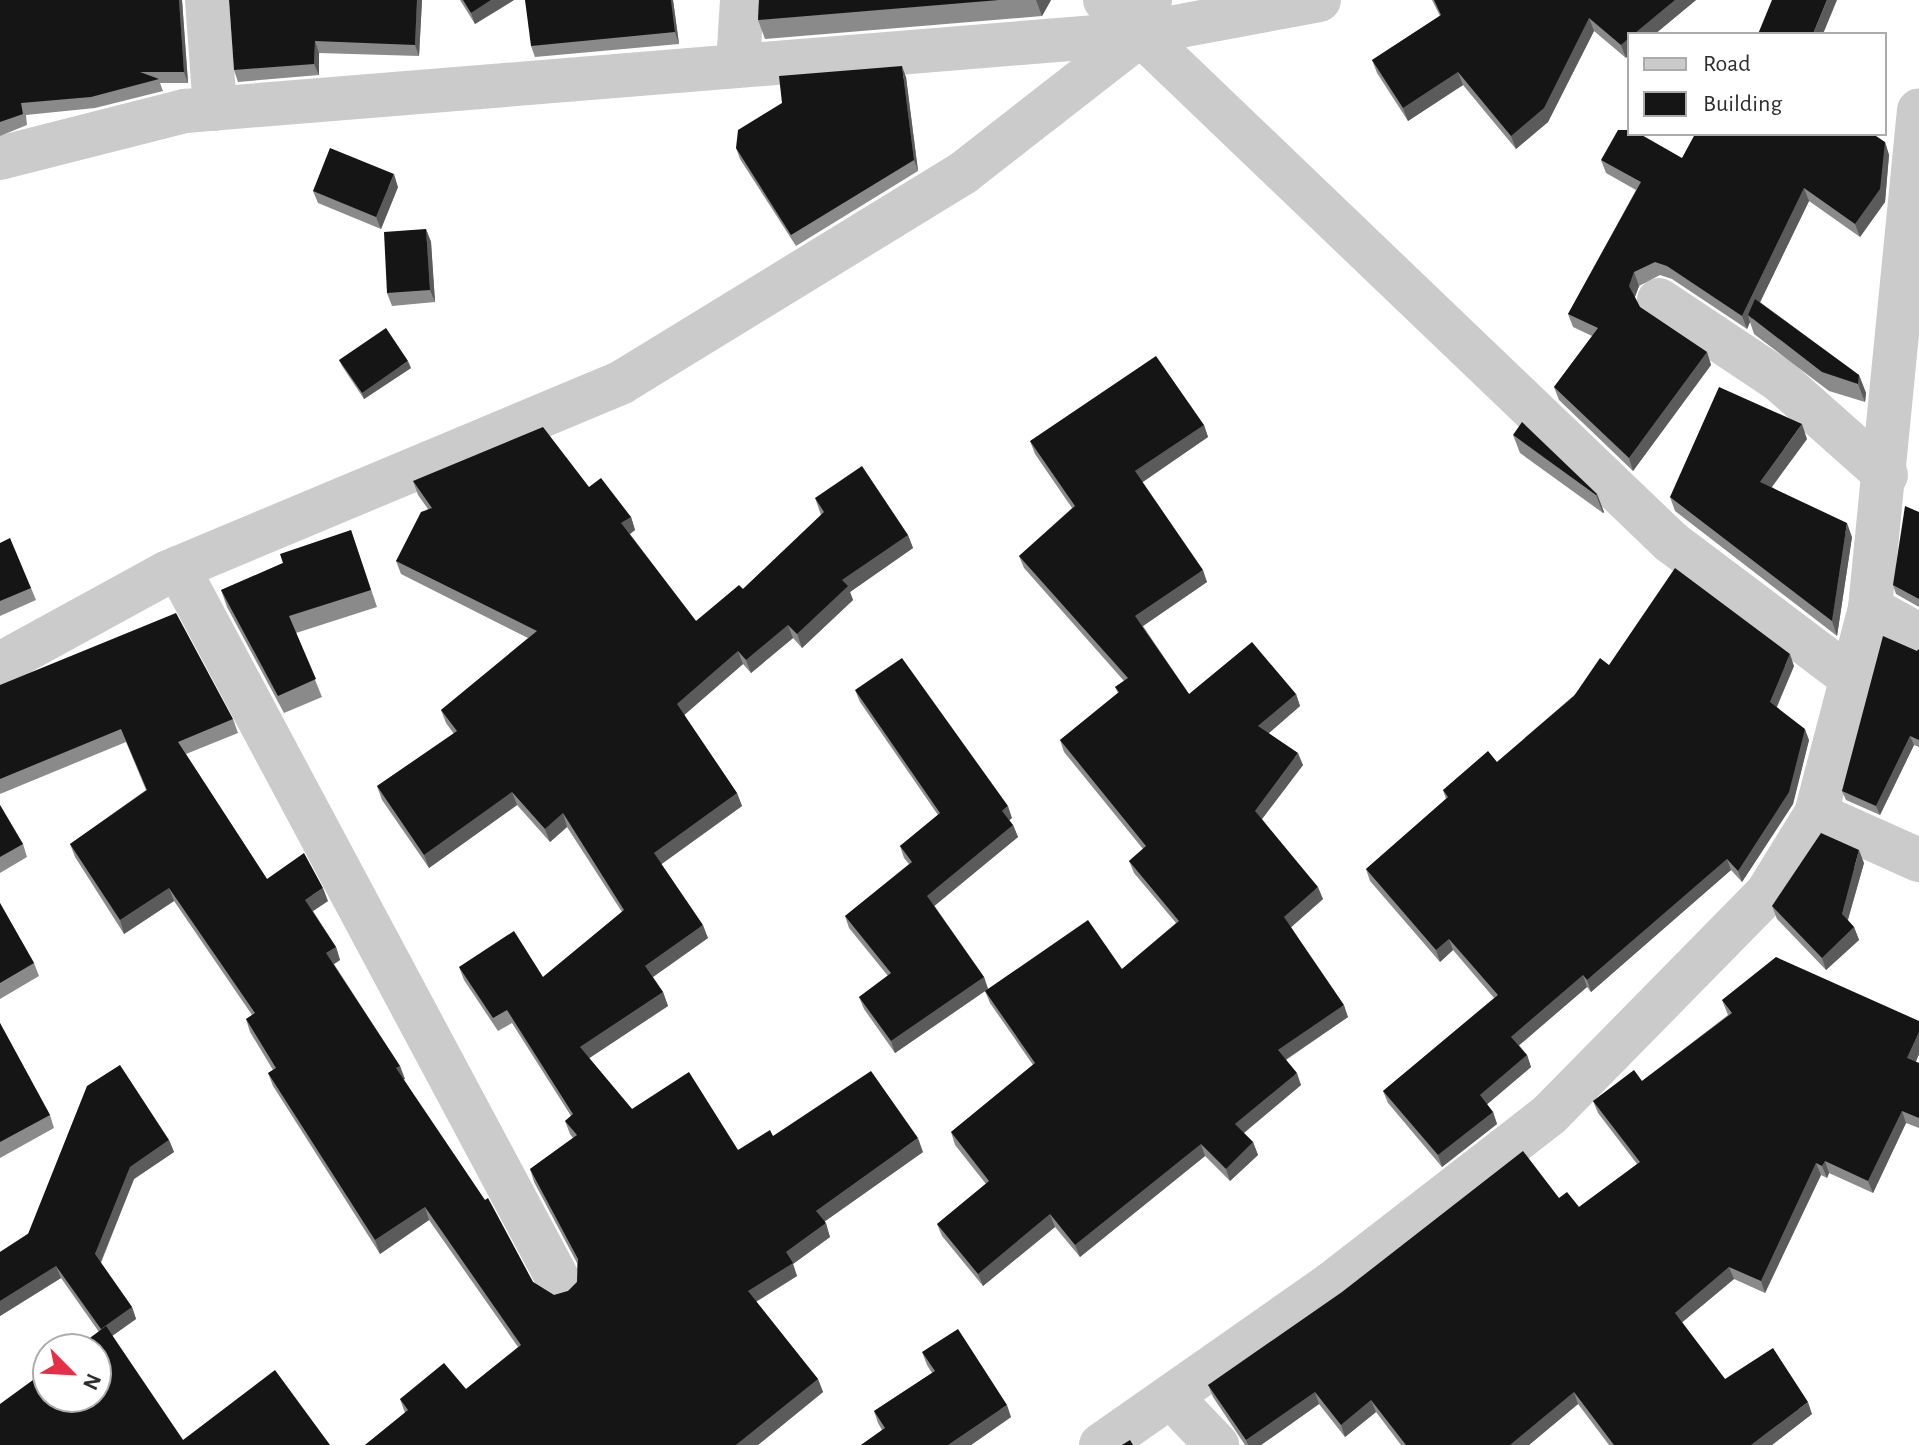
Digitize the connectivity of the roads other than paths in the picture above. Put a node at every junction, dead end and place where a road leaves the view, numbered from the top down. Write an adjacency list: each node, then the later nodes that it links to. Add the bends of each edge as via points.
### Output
1 (207, 0): 7 (street)
2 (742, 0): 6 (street)
3 (1105, 0): 5 (street)
4 (1319, 0): 5 (street)
5 (1147, 16): 6 (street); 13 (street, via 963,173 622,382); 17 (street, via 1671,542)
6 (738, 64): 7 (street, via 595,81)
7 (215, 109): 9 (street, via 185,111)
8 (1919, 110): 11 (street)
9 (0, 158)
10 (1659, 300): 12 (street, via 1779,380)
11 (1905, 430): 12 (street)
12 (1886, 475): 14 (street)
13 (178, 568): 16 (street); 20 (street)
14 (1870, 608): 15 (street); 17 (street)
15 (1919, 635)
16 (0, 664)
17 (1853, 679): 18 (street)
18 (1816, 814): 19 (street); 21 (street, via 1767,893 1549,1115)
19 (1919, 860)
20 (560, 1283)
21 (1173, 1399): 22 (street); 23 (street)
22 (1101, 1445)
23 (1217, 1445)

